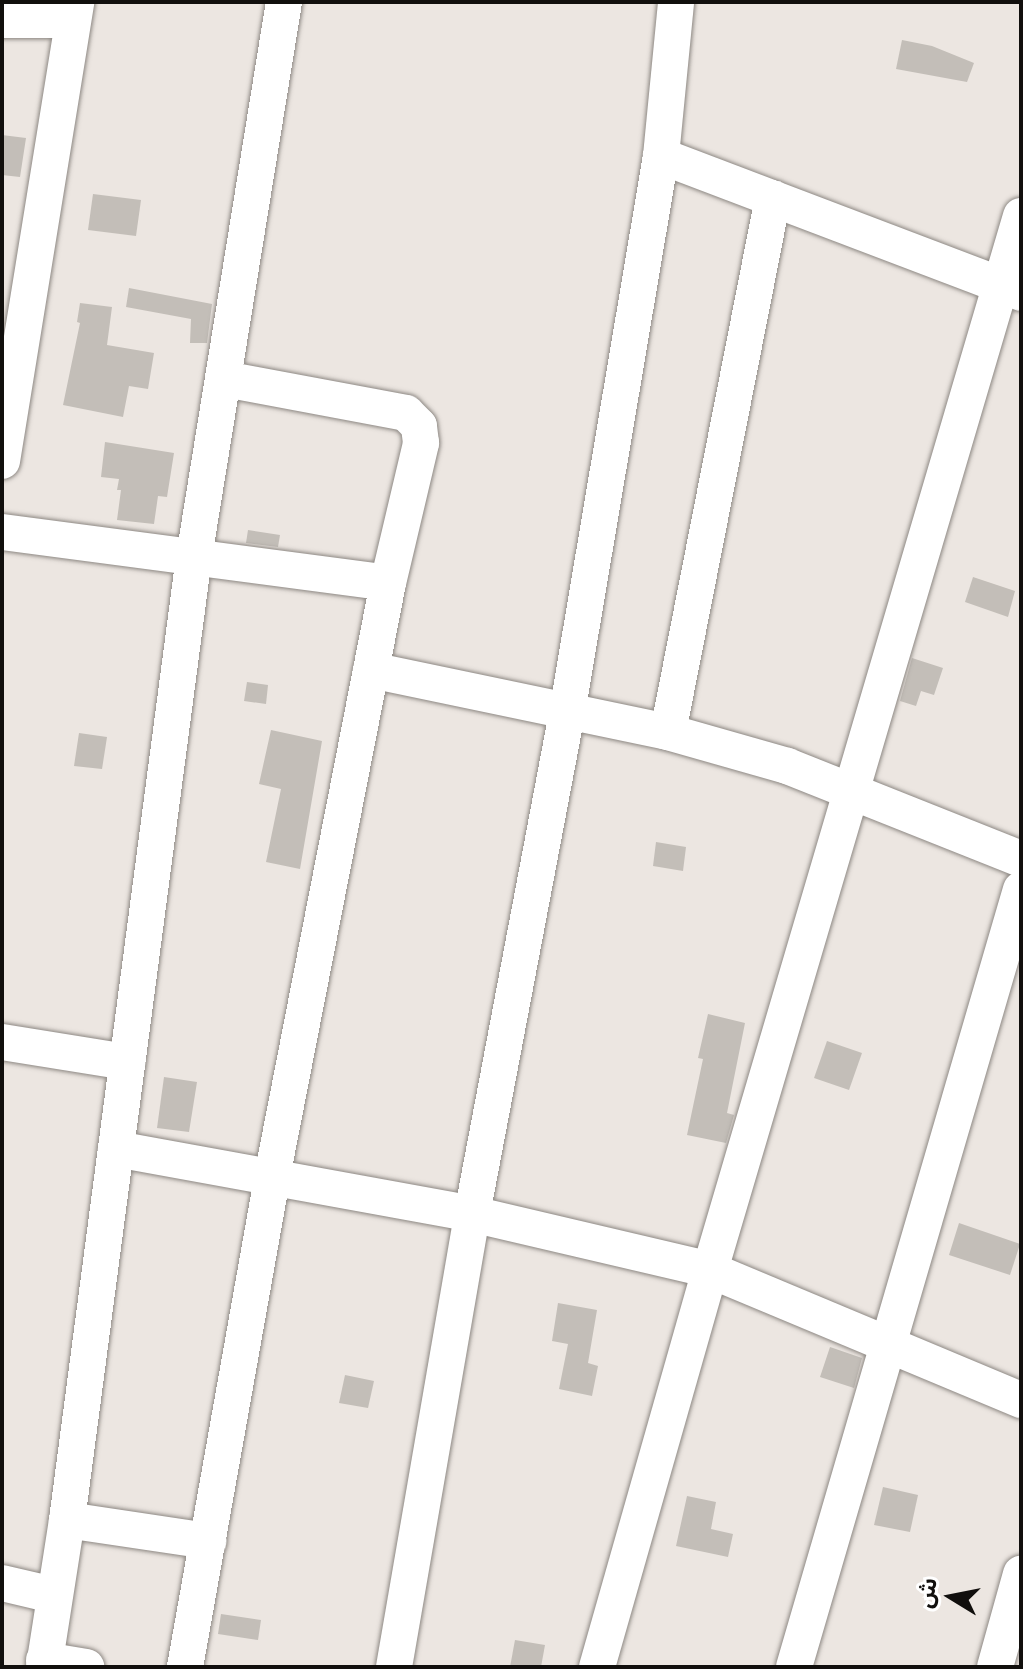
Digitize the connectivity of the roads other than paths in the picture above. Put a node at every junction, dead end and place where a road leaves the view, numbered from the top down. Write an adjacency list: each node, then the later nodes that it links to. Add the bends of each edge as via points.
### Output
1 (284, 2): 9 (street)
2 (676, 2): 5 (street)
3 (74, 11): 4 (street); 10 (street)
4 (2, 20)
5 (661, 156): 6 (street); 15 (street)
6 (773, 198): 8 (street); 16 (street)
7 (1021, 216): 8 (street)
8 (1010, 288): 17 (street)
9 (224, 379): 12 (street); 13 (street, via 406,413 419,426 421,443)
10 (2, 461)
11 (2, 532): 12 (street)
12 (194, 557): 13 (street); 21 (street)
13 (388, 583): 14 (street)
14 (371, 670): 15 (street); 23 (street)
15 (567, 713): 16 (street); 24 (street)
16 (668, 732): 17 (street)
17 (853, 790): 18 (street); 25 (street)
18 (1021, 859)
19 (1021, 889): 26 (street)
20 (2, 1042): 21 (street)
21 (127, 1062): 22 (street)
22 (116, 1149): 23 (street); 28 (street)
23 (272, 1177): 24 (street); 29 (street)
24 (472, 1214): 25 (street); 36 (street)
25 (710, 1270): 26 (street); 37 (street)
26 (886, 1343): 27 (street); 38 (street)
27 (1021, 1400)
28 (67, 1520): 29 (street); 32 (street)
29 (208, 1541): 35 (street)
30 (1021, 1574): 39 (street)
31 (2, 1583): 32 (street)
32 (53, 1595): 33 (street)
33 (44, 1664): 34 (street)
34 (86, 1667)
35 (185, 1667)
36 (394, 1667)
37 (597, 1667)
38 (794, 1667)
39 (995, 1667)

